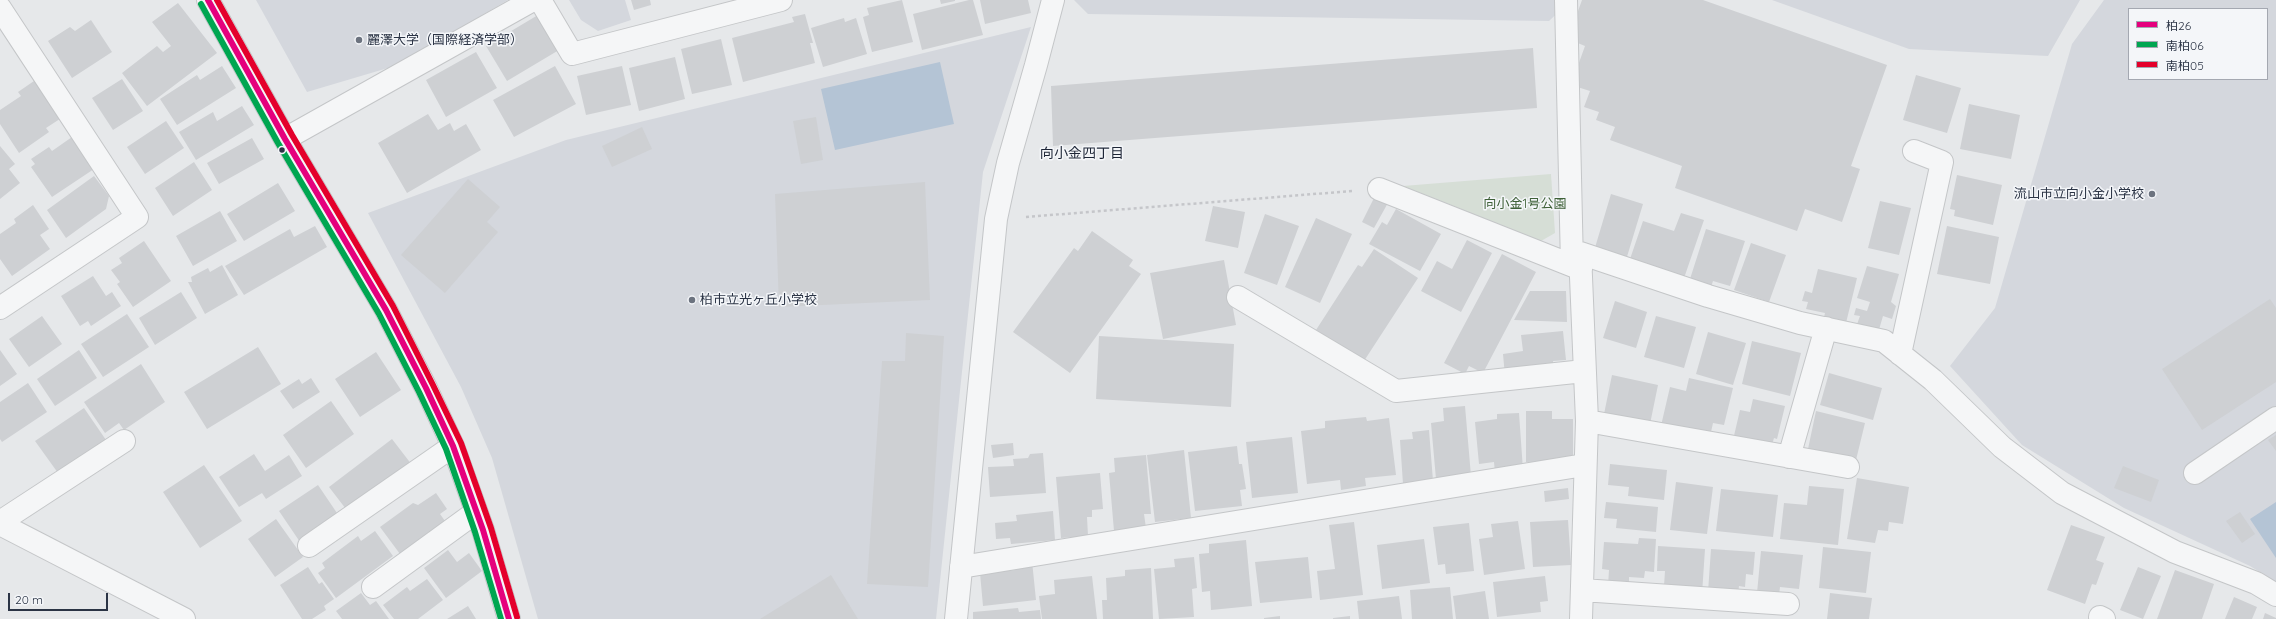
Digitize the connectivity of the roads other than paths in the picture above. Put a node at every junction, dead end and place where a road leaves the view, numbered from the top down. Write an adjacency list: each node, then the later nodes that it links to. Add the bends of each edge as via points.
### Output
1 (208, 0): 8 (street)
2 (533, 0): 8 (street)
3 (540, 0): 4 (street, via 572,54)
4 (781, 0)
5 (1053, 0): 28 (street, via 1008,163 996,219)
6 (1566, 0): 11 (street)
7 (0, 8): 13 (street, via 137,217)
8 (285, 139): 20 (street, via 386,310)
9 (1914, 151): 15 (street, via 1942,162)
10 (1378, 189): 11 (street)
11 (1576, 267): 14 (street, via 1580,253 1708,296); 16 (street)
12 (1238, 297): 16 (street, via 1396,391)
13 (0, 308)
14 (1826, 328): 15 (street, via 1884,341); 21 (street)
15 (1900, 354): 31 (street, via 1933,380 2002,447 2062,493 2175,552 2256,583)
16 (1584, 371): 18 (street)
17 (2276, 418): 24 (street)
18 (1587, 421): 21 (street); 22 (street)
19 (124, 441): 26 (street)
20 (453, 446): 25 (street); 27 (street)
21 (1789, 457): 23 (street)
22 (1584, 465): 28 (street); 30 (street)
23 (1848, 467)
24 (2195, 473)
25 (476, 512): 29 (street); 34 (street)
26 (0, 523): 33 (street)
27 (310, 546)
28 (961, 567): 35 (street)
29 (373, 587)
30 (1582, 590): 32 (street); 36 (street)
31 (2276, 595)
32 (1788, 604)
33 (184, 619)
34 (509, 619)
35 (956, 619)
36 (1581, 619)

